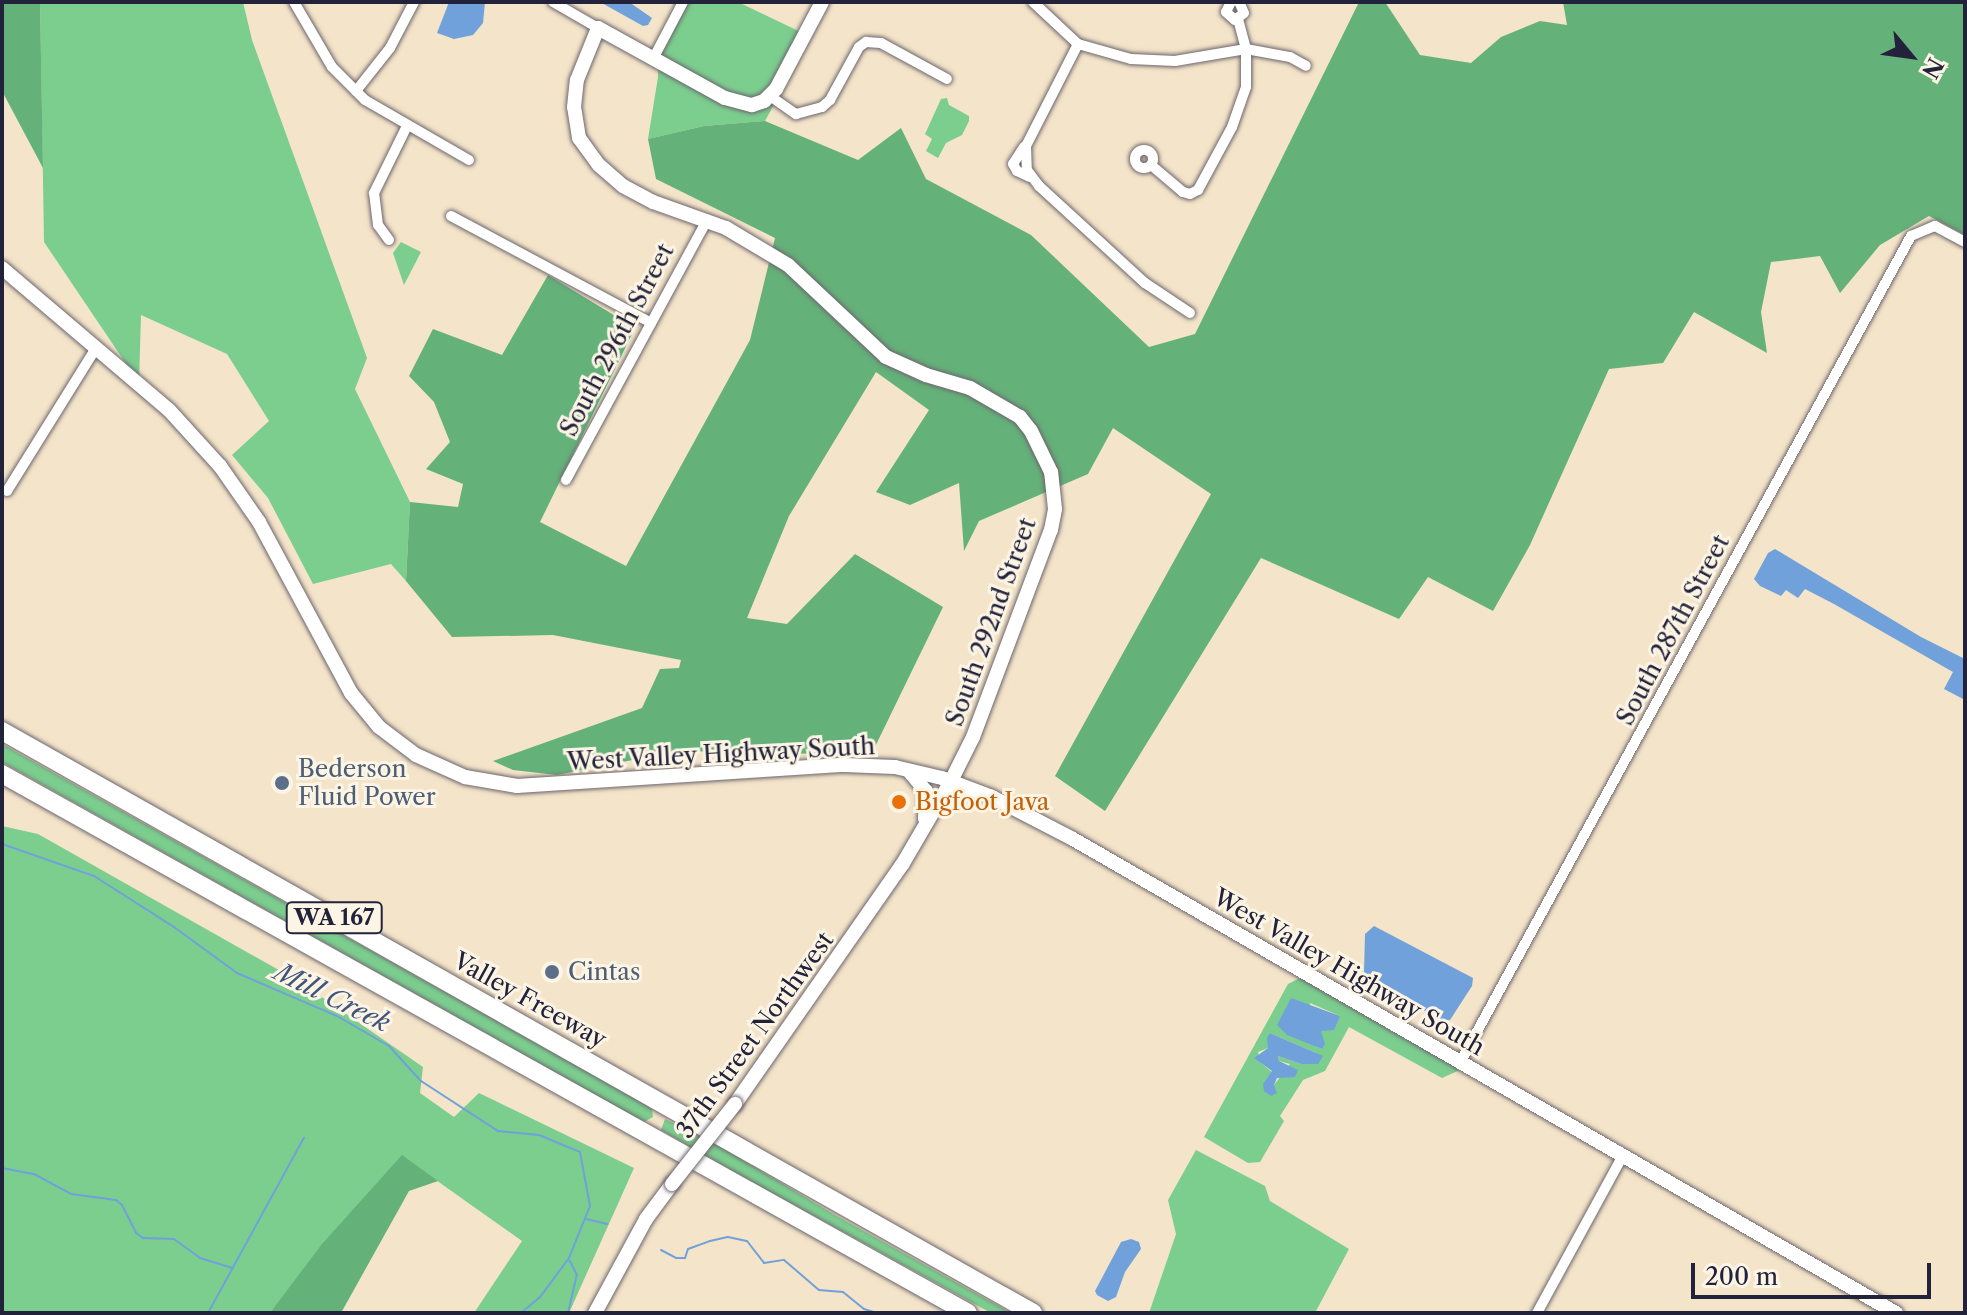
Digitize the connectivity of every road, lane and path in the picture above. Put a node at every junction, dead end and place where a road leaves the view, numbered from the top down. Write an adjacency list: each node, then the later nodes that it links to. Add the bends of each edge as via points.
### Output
1 (294, 2): 16 (street, via 332,67)
2 (414, 2): 16 (street, via 390,48)
3 (553, 2): 10 (street)
4 (683, 2): 13 (street)
5 (822, 2): 17 (main road)
6 (1033, 2): 11 (street)
7 (1231, 2): 9 (street, via 1227,15)
8 (1239, 2): 9 (street, via 1244,10)
9 (1238, 19): 12 (street)
10 (598, 28): 13 (main road); 24 (main road, via 582,62 575,97 577,133 604,171 645,198)
11 (1078, 44): 12 (street, via 1151,62); 19 (street)
12 (1246, 49): 14 (street, via 1281,54); 21 (street, via 1241,105 1198,190 1183,192)
13 (653, 59): 17 (main road, via 725,98 756,104)
14 (1306, 66)
15 (947, 79): 17 (street, via 881,43 866,42 822,107 796,114)
16 (356, 91): 18 (street)
17 (770, 96)
18 (407, 126): 20 (street); 25 (street, via 374,193 378,225)
19 (1026, 146): 22 (street); 22 (street, via 1013,164)
20 (469, 160)
21 (1151, 165)
22 (1030, 177): 28 (street, via 1145,283)
23 (451, 216): 29 (street)
24 (707, 220): 29 (street, South 296th Street); 36 (main road, South 292nd Street, via 788,265 886,357 1000,402 1031,431 1051,472 1054,519 973,737)
25 (389, 240)
26 (1965, 242): 38 (street, South 287th Street, via 1935,226 1909,239)
27 (2, 268): 30 (main road, West Valley Highway South)
28 (1190, 313)
29 (651, 323): 31 (street, South 296th Street)
30 (96, 348): 32 (street); 34 (main road, West Valley Highway South, via 169,410 220,466 259,522 351,693 389,736 426,760 473,779 529,786 708,772)
31 (566, 480)
32 (7, 491)
33 (2, 731): 42 (highway, Valley Freeway / WA 167)
34 (895, 767): 36 (main road, West Valley Highway South); 37 (main road, via 916,776 926,791)
35 (2, 774): 41 (highway, WA 167)
36 (951, 781): 37 (main road, 37th Street Northwest); 38 (main road, West Valley Highway South, via 1073,839)
37 (922, 831): 40 (main road, 37th Street Northwest, bridge, via 812,998 646,1219)
38 (1461, 1061): 39 (main road, West Valley Highway South)
39 (1623, 1155): 43 (street); 44 (main road, West Valley Highway South)
40 (595, 1313)
41 (968, 1313)
42 (1033, 1313)
43 (1537, 1313)
44 (1896, 1313)

